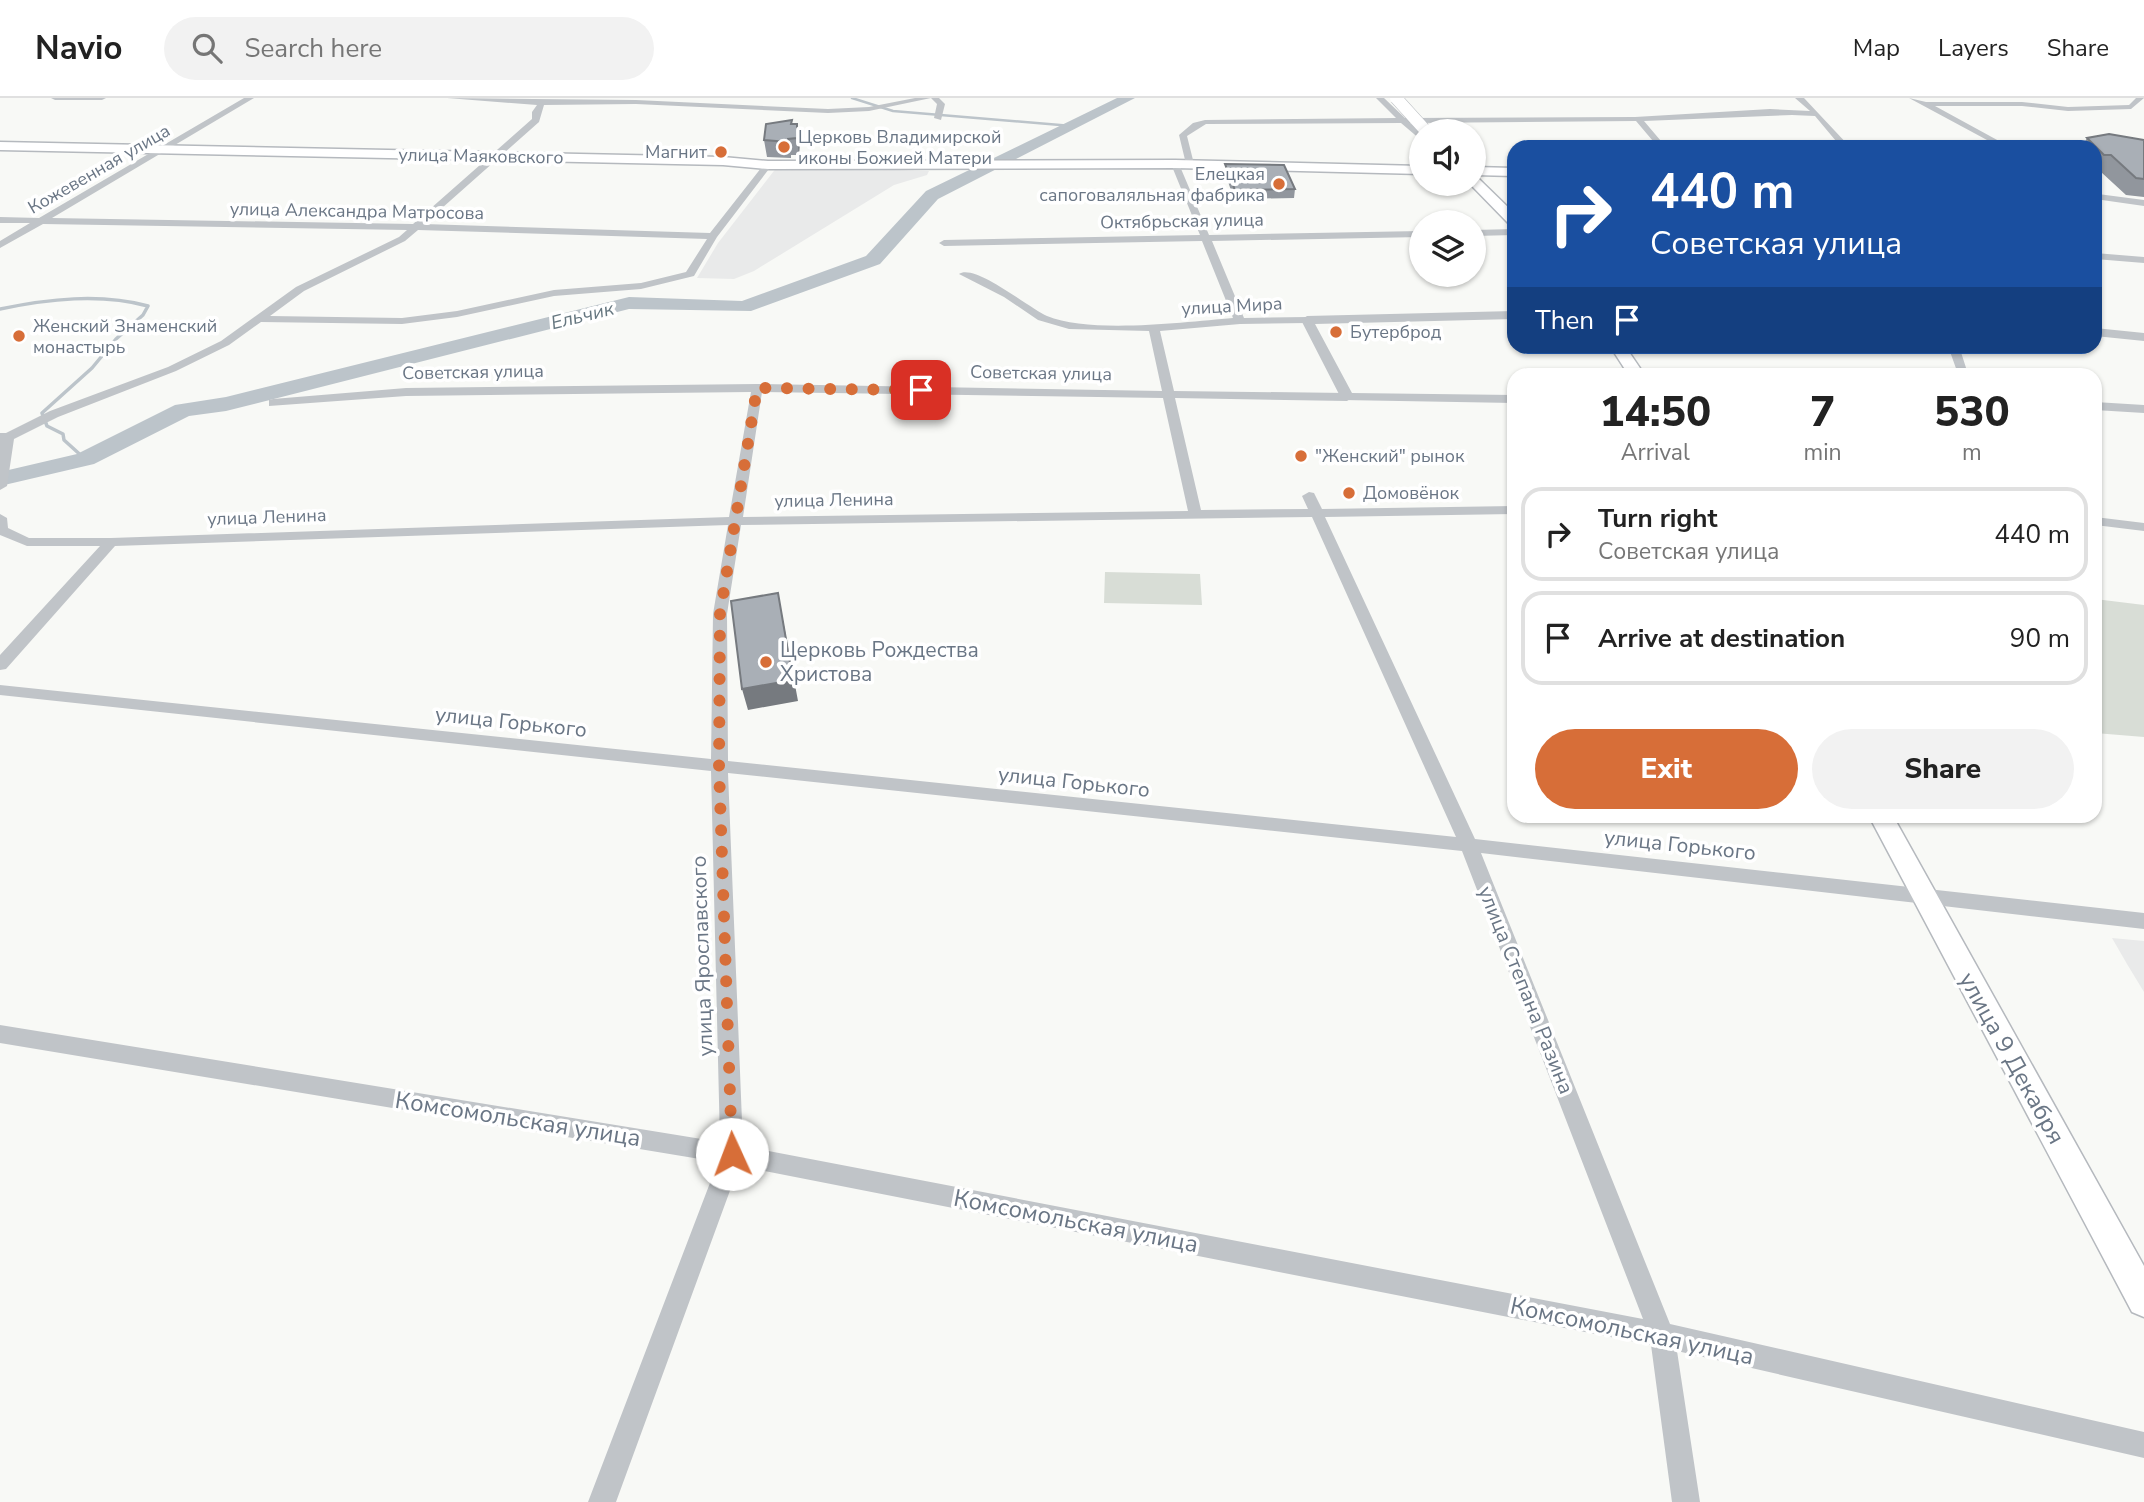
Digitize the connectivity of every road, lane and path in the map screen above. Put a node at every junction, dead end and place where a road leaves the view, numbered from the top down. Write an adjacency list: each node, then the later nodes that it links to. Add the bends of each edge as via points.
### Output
1 (55, 98): 2 (street)
2 (102, 98)
3 (250, 98): 24 (street, Кожевенная улица)
4 (451, 98): 12 (street)
5 (927, 98): 12 (street, via 828,111)
6 (935, 98): 15 (street, via 941,104)
7 (1380, 98): 16 (street)
8 (1396, 98): 17 (main road, bridge)
9 (1799, 98): 14 (street)
10 (1913, 98): 13 (street)
11 (2140, 98): 13 (street, via 2131,107 2093,109)
12 (542, 103): 25 (street, via 536,120)
13 (1924, 104): 22 (street)
14 (1815, 114): 18 (street, via 1766,111); 21 (street)
15 (938, 118)
16 (1399, 118): 18 (street); 19 (street); 27 (street, via 1205,122 1183,135)
17 (1415, 119)
18 (1638, 119): 20 (street)
19 (1409, 127)
20 (1656, 140)
21 (1839, 140)
22 (1993, 140)
23 (0, 146): 24 (main road, улица Маяковского)
24 (167, 149): 25 (main road, улица Маяковского); 37 (street, Кожевенная улица)
25 (494, 156): 28 (main road, улица Маяковского); 38 (street)
26 (1175, 164): 27 (main road); 28 (main road, улица Маяковского); 43 (street)
27 (1190, 164): 29 (main road)
28 (768, 165): 42 (street)
29 (1409, 170)
30 (1486, 171): 31 (main road)
31 (1507, 172)
32 (1486, 193): 35 (main road)
33 (2102, 197): 34 (street)
34 (2144, 203)
35 (1507, 214)
36 (0, 220): 37 (street, улица Александра Матросова)
37 (41, 220): 38 (street, улица Александра Матросова); 45 (street, Кожевенная улица)
38 (414, 227): 42 (street, улица Александра Матросова); 50 (street, via 402,239 300,289)
39 (1507, 232): 40 (street)
40 (1486, 233)
41 (1409, 234): 43 (street, Октябрьская улица)
42 (713, 236): 50 (street, via 690,274 641,286 554,293 402,321)
43 (1206, 238): 44 (street, Октябрьская улица); 52 (street)
44 (944, 243)
45 (0, 245)
46 (2102, 257): 47 (street)
47 (2144, 260)
48 (964, 274): 53 (street, улица Мира, via 1042,318)
49 (1507, 315): 51 (street, улица Мира)
50 (260, 319): 63 (street, via 225,343 172,369)
51 (1307, 320): 52 (street, улица Мира); 58 (street)
52 (1240, 321): 53 (street, улица Мира)
53 (1153, 328): 57 (street)
54 (2102, 333): 55 (street)
55 (2144, 337)
56 (757, 388): 57 (street, Советская улица); 60 (street, Советская улица, via 406,391); 69 (street, улица Ярославского)
57 (1167, 393): 58 (street, Советская улица); 67 (street)
58 (1347, 397): 59 (street, Советская улица)
59 (1507, 399)
60 (273, 403)
61 (2102, 406): 62 (street)
62 (2144, 409)
63 (4, 437): 64 (street)
64 (0, 486)
65 (1314, 505): 66 (street, улица Ленина); 67 (street, улица Ленина); 77 (street, улица Степана Разина)
66 (1507, 510)
67 (1195, 514): 69 (street, улица Ленина)
68 (0, 519): 72 (street, улица Ленина, via 1,530 27,542)
69 (737, 520): 72 (street, улица Ленина); 75 (street, улица Ярославского, via 720,614)
70 (2102, 523): 71 (street)
71 (2144, 527)
72 (111, 542): 73 (street)
73 (0, 665)
74 (0, 690): 75 (street, улица Горького)
75 (719, 768): 77 (street, улица Горького); 81 (street, улица Ярославского)
76 (1885, 823): 78 (main road, улица 9 Декабря)
77 (1469, 845): 78 (street, улица Горького); 83 (street, улица Степана Разина)
78 (1923, 895): 79 (street, улица Горького); 82 (main road, улица 9 Декабря)
79 (2144, 921)
80 (0, 1034): 81 (street, Комсомольская улица)
81 (732, 1154): 83 (street, Комсомольская улица); 85 (street, улица Ярославского)
82 (2144, 1300)
83 (1662, 1335): 84 (street, Комсомольская улица); 86 (street, улица Степана Разина)
84 (2144, 1446)
85 (602, 1502)
86 (1686, 1502)

